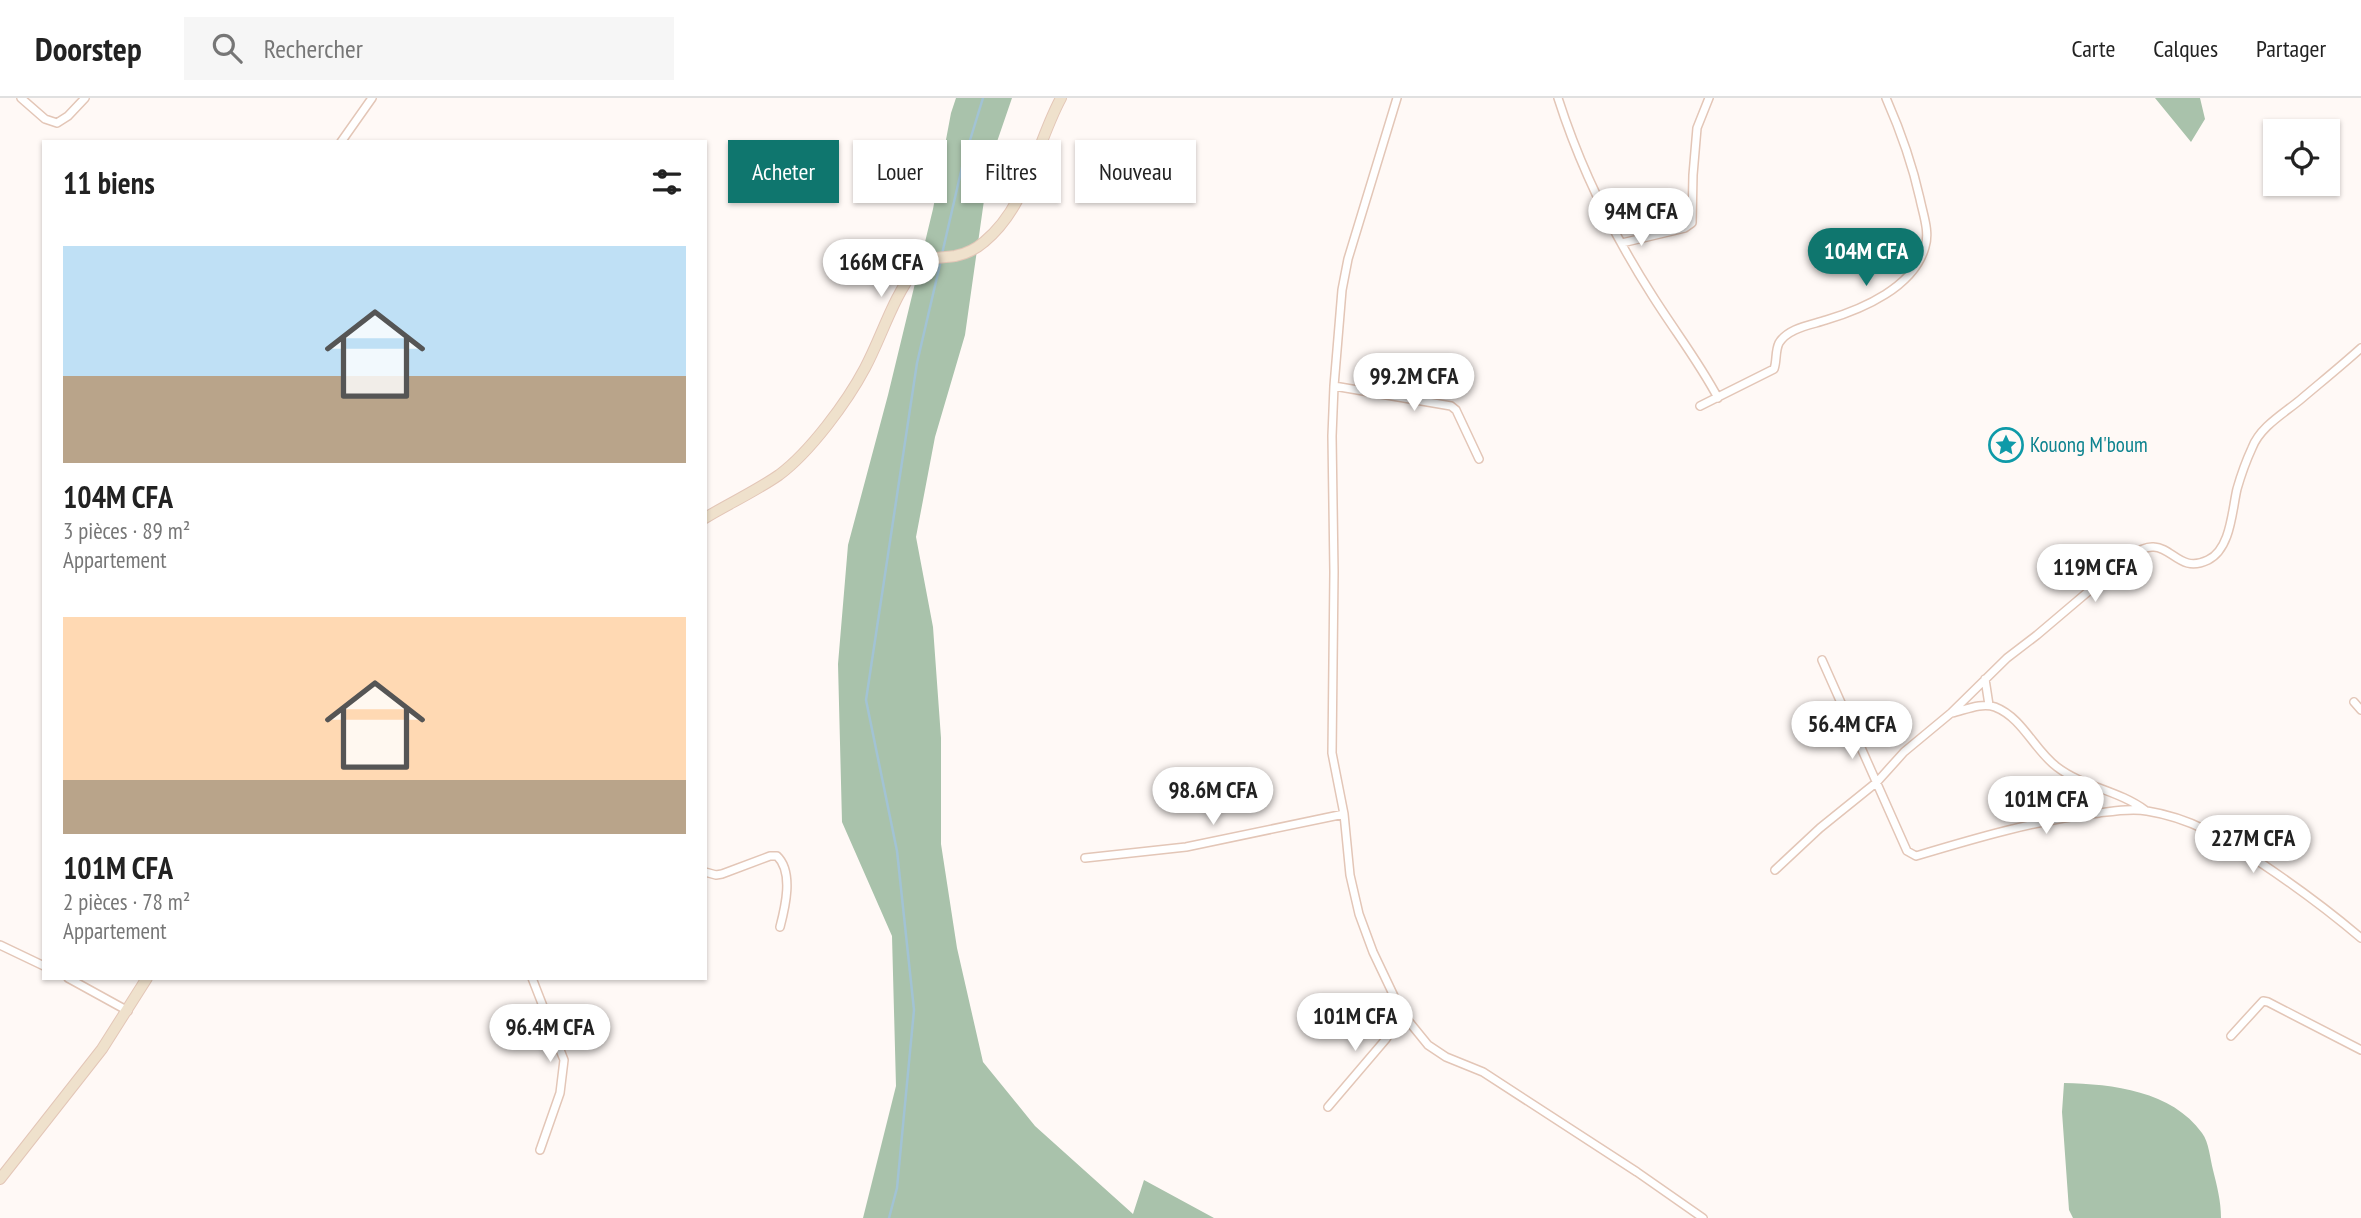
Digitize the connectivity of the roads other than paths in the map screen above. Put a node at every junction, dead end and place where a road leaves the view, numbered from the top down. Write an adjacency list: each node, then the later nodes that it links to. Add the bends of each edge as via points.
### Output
1 (21, 98): 2 (street, via 45,119 57,123)
2 (85, 98)
3 (372, 98): 9 (street)
4 (1061, 98): 16 (street, via 1028,179 1001,224 984,243 967,252 922,263 855,386 820,434 782,473)
5 (1397, 98): 12 (street, via 1348,259)
6 (1558, 98): 10 (street, via 1567,130)
7 (1709, 98): 10 (street, via 1697,128 1692,223)
8 (1886, 98): 13 (street, via 1917,185 1926,240 1920,257 1896,288 1789,334 1780,342 1774,369)
9 (342, 140)
10 (1622, 243): 13 (street)
11 (2361, 348): 18 (street, via 2253,444 2225,540 2217,553 2198,563 2183,562 2162,549 2144,548)
12 (1334, 386): 15 (street, via 1451,406); 25 (street, via 1332,753)
13 (1718, 398): 14 (street)
14 (1700, 406)
15 (1479, 459)
16 (707, 516)
17 (1822, 660): 23 (street)
18 (1985, 679): 20 (street); 22 (street)
19 (2354, 702): 21 (street)
20 (1989, 705): 22 (street); 24 (street, via 2019,724 2059,769 2122,795)
21 (2361, 710)
22 (1951, 713): 23 (street, via 1904,752)
23 (1877, 782): 24 (street, via 1907,851 1916,856 2060,818); 27 (street)
24 (2145, 810): 30 (street, via 2189,821 2221,837 2296,886)
25 (1344, 814): 26 (street, via 1186,847); 37 (street, via 1359,914)
26 (1085, 858)
27 (1775, 870)
28 (707, 873): 29 (street, via 722,874 777,856 783,862 786,883)
29 (780, 928)
30 (2361, 938)
31 (0, 945): 32 (street)
32 (42, 965)
33 (72, 980): 36 (street)
34 (146, 980): 36 (street)
35 (533, 980): 41 (street, via 564,1060 561,1093)
36 (128, 1011): 42 (street)
37 (1402, 1013): 40 (street, via 1386,1039); 43 (street, via 1437,1051 1483,1072)
38 (2231, 1036): 39 (street, via 2268,1002)
39 (2361, 1050)
40 (1328, 1107)
41 (540, 1150)
42 (0, 1179)
43 (1703, 1218)

